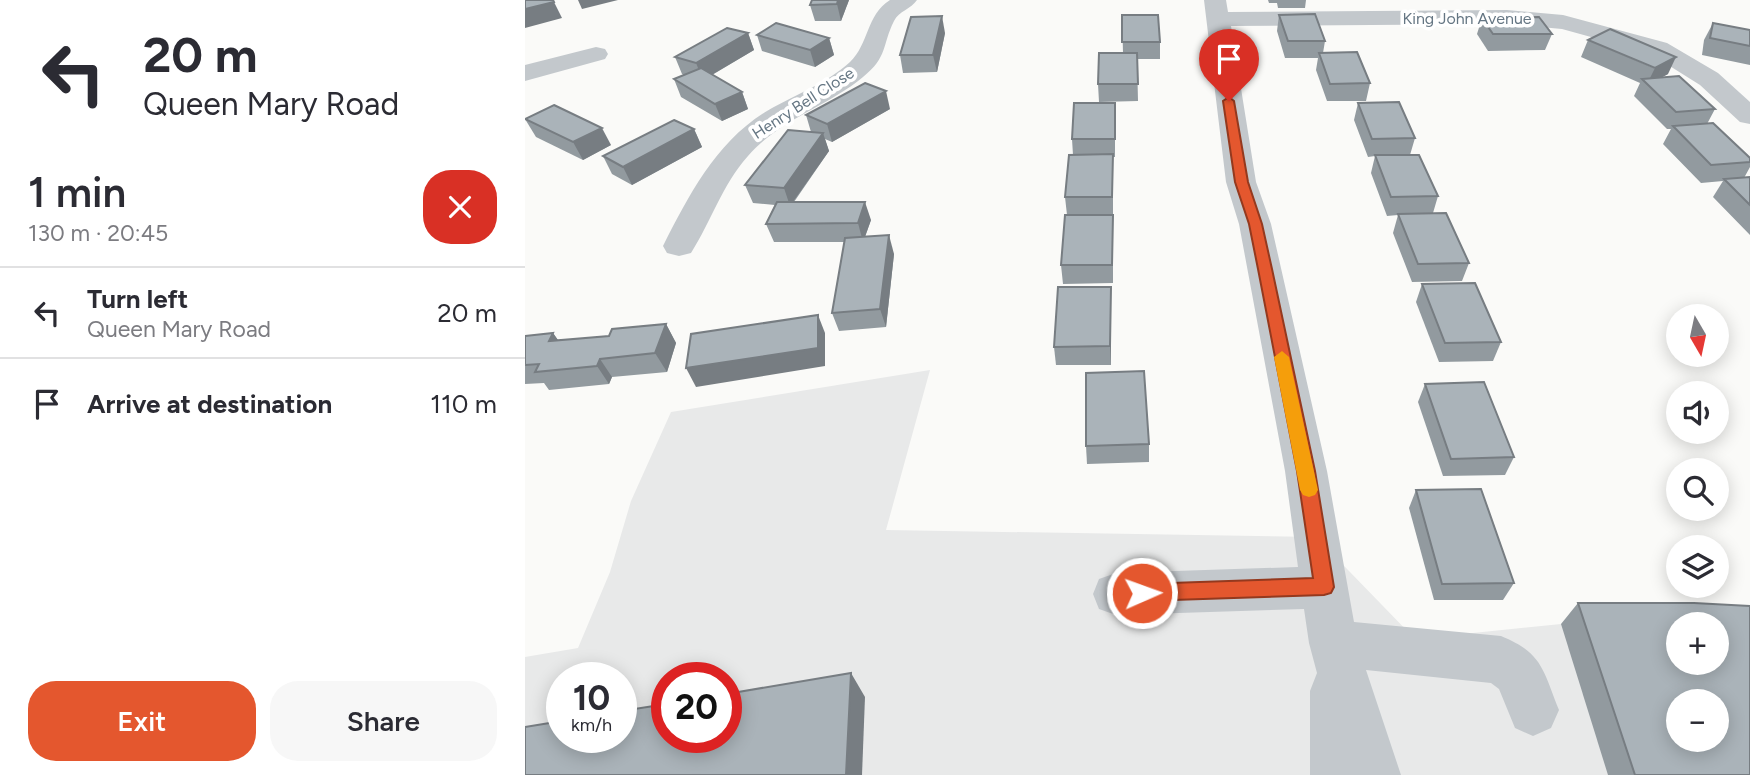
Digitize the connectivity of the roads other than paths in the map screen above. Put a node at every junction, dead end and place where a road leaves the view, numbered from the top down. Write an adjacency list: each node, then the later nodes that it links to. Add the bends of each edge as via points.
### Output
1 (906, 0): 6 (street, Henry Bell Close, via 884,16 866,60 741,143 721,168)
2 (1216, 10): 5 (street, King John Avenue, via 1563,22 1658,48); 7 (street, via 1241,182 1265,269)
3 (596, 54): 4 (street)
4 (525, 73)
5 (1746, 108)
6 (679, 246)
7 (1324, 587): 8 (street); 9 (street)
8 (1116, 593)
9 (1333, 643): 10 (street, via 1501,660 1518,673); 11 (street); 12 (street)
10 (1532, 710)
11 (1337, 775)
12 (1374, 775)

